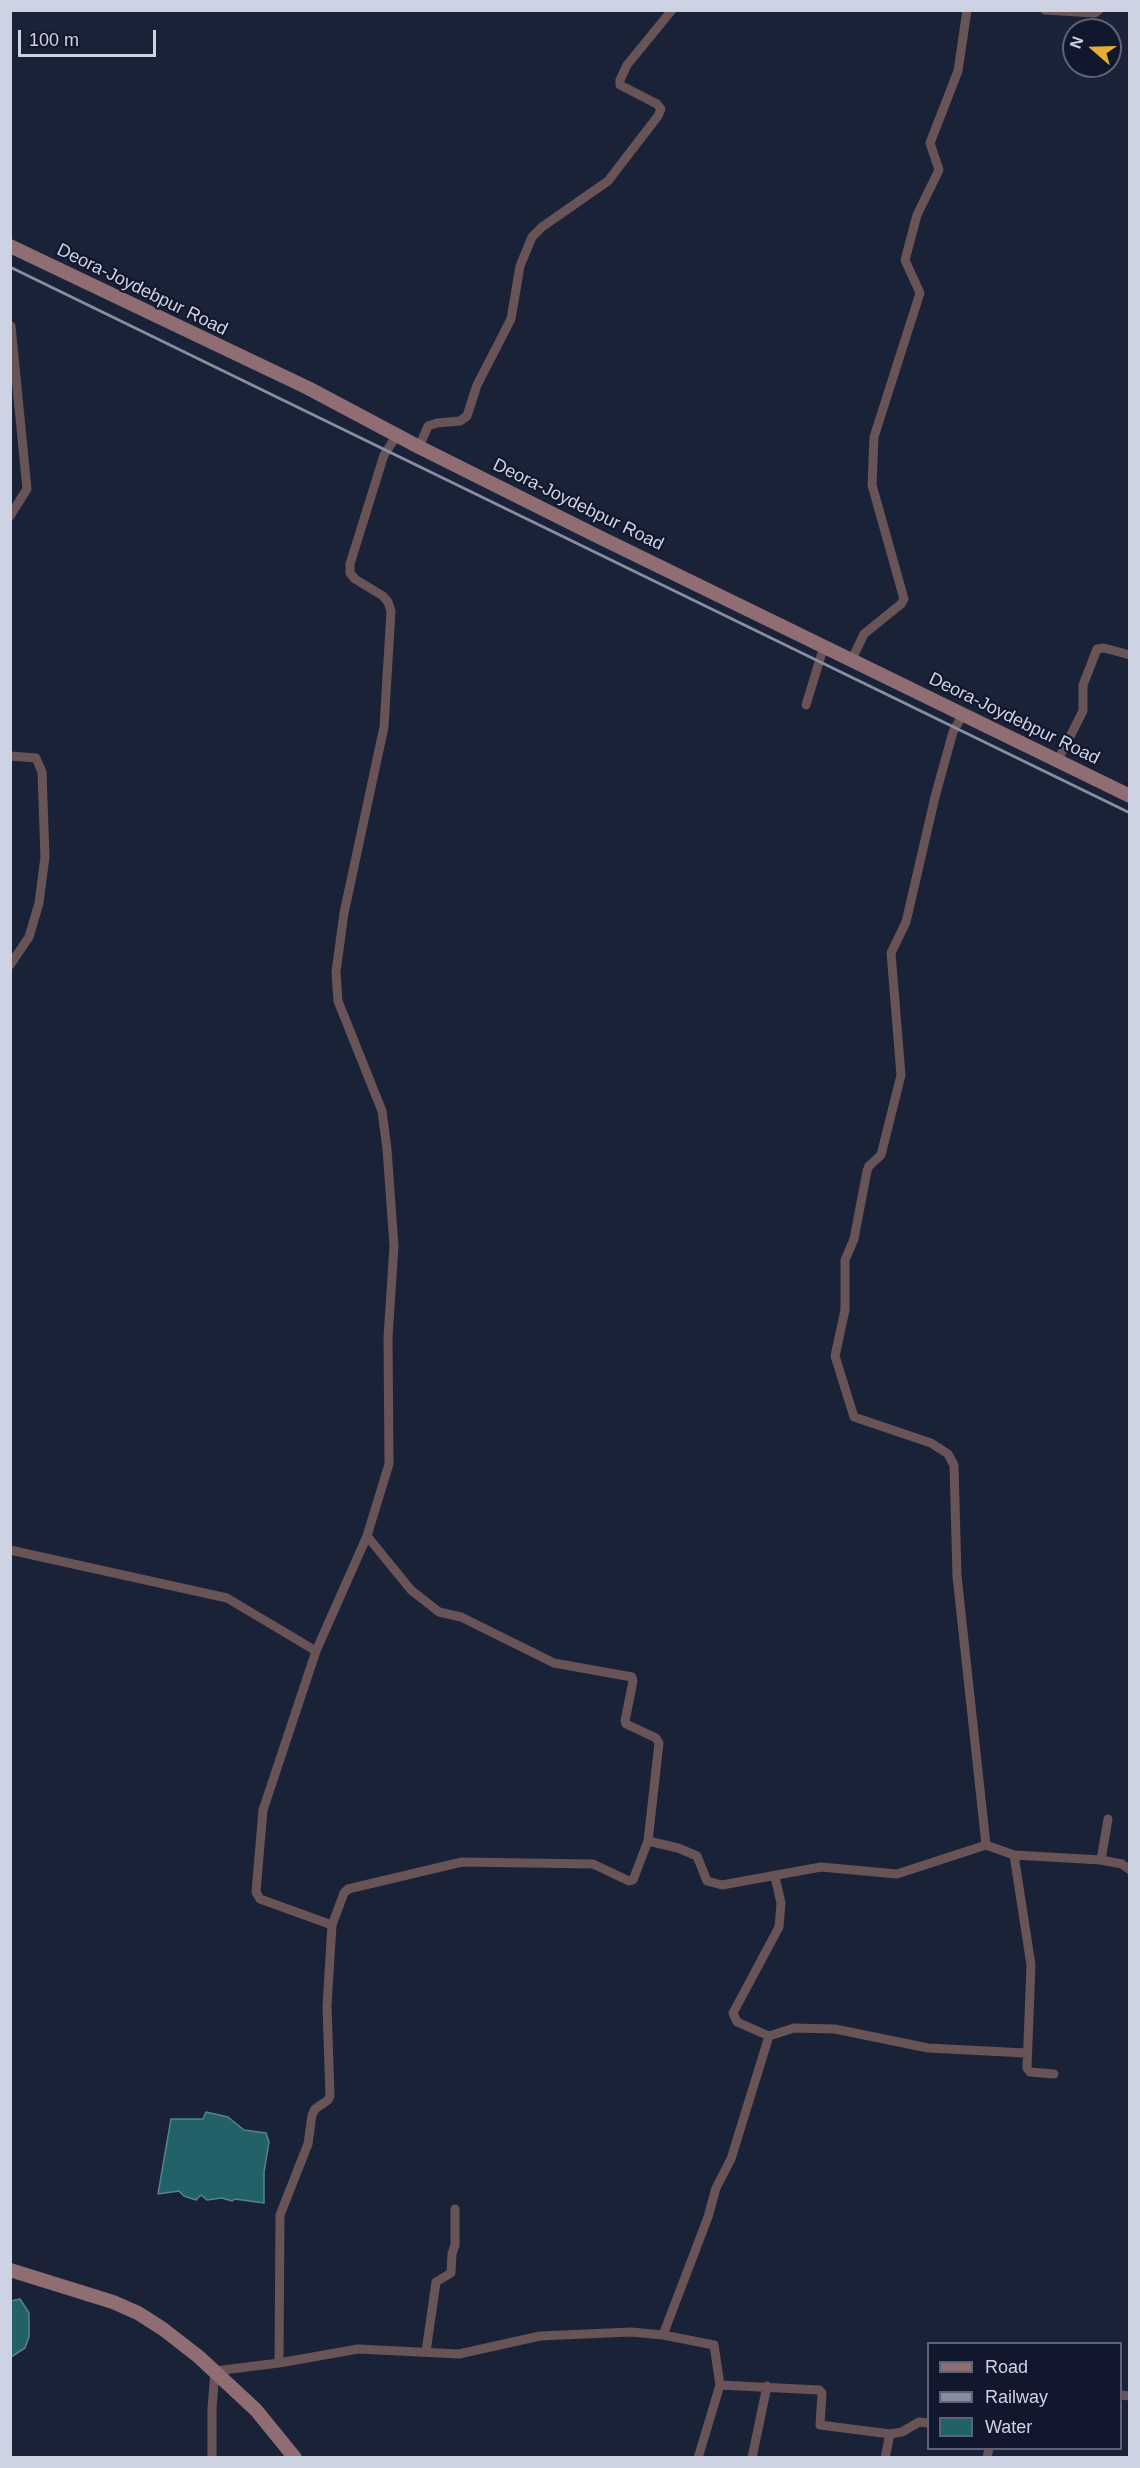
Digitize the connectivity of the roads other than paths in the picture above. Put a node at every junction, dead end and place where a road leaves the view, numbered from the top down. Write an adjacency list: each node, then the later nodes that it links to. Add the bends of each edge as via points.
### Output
1 (672, 10): 8 (street, via 627,65 620,80 620,85 657,104 661,109 658,116 608,181 532,237 520,266 511,319 477,385 467,416 460,421 428,426)
2 (967, 10): 12 (street, via 958,71 930,143 939,170 917,216 905,260 920,293 874,437 872,485 904,599 864,634)
3 (1045, 10): 4 (street)
4 (1099, 10)
5 (10, 246): 7 (street, Deora-Joydebpur Road, via 308,388)
6 (10, 326): 9 (street, via 27,489)
7 (397, 435): 8 (street, Deora-Joydebpur Road); 19 (street, via 384,455 350,564 355,579 383,596 390,611 384,727 344,913 336,972 338,1001 382,1111 394,1246 388,1337 389,1464)
8 (419, 447): 10 (street, Deora-Joydebpur Road)
9 (10, 516)
10 (824, 646): 12 (street, Deora-Joydebpur Road); 13 (street)
11 (1130, 655): 16 (street, via 1097,649 1083,685 1083,711)
12 (852, 659): 14 (street, Deora-Joydebpur Road)
13 (806, 705)
14 (963, 714): 16 (street, Deora-Joydebpur Road); 24 (street, via 953,732 935,797 906,922 891,953 901,1076 881,1155 867,1171 854,1239 845,1260 845,1310 835,1356 854,1417 931,1443 948,1454 954,1465 957,1576)
15 (10, 756): 18 (street, via 36,758 42,772 45,857 39,903 29,937)
16 (1058, 760): 17 (street, Deora-Joydebpur Road)
17 (1130, 796)
18 (10, 965)
19 (367, 1536): 21 (street); 23 (street, via 411,1590 440,1612 461,1617 554,1663 632,1677 626,1724 659,1743)
20 (10, 1550): 21 (street, via 227,1598)
21 (316, 1652): 29 (street, via 263,1810 256,1892 260,1899)
22 (1108, 1819): 26 (street)
23 (648, 1841): 28 (street, via 699,1857 707,1881 715,1884); 29 (street, via 637,1874 629,1881 593,1864 462,1862 348,1889)
24 (986, 1845): 25 (street); 28 (street, via 897,1874 821,1867)
25 (1014, 1856): 26 (street); 31 (street, via 1031,1965)
26 (1101, 1860): 27 (street, via 1122,1864)
27 (1130, 1870)
28 (775, 1876): 30 (street, via 781,1903 779,1927 733,2013 737,2022)
29 (332, 1925): 37 (street, via 327,2006 330,2096 312,2115 308,2144 280,2209)
30 (769, 2036): 31 (street, via 794,2028 835,2029 928,2048); 35 (street, via 731,2159 716,2188)
31 (1026, 2053): 32 (street, via 1030,2072)
32 (1054, 2074)
33 (455, 2209): 36 (street, via 451,2273 436,2282)
34 (10, 2270): 38 (street, via 138,2313)
35 (663, 2335): 36 (street, via 631,2332 540,2336 459,2354); 39 (street, via 714,2345)
36 (426, 2352): 37 (street, via 358,2349)
37 (279, 2363): 38 (street)
38 (215, 2370): 43 (street); 44 (street, via 256,2410)
39 (720, 2385): 40 (street); 45 (street)
40 (767, 2386): 42 (street, via 821,2391 820,2425); 46 (street)
41 (927, 2423): 42 (street, via 919,2422)
42 (890, 2434): 47 (street)
43 (212, 2457)
44 (295, 2457)
45 (698, 2457)
46 (752, 2457)
47 (885, 2457)

